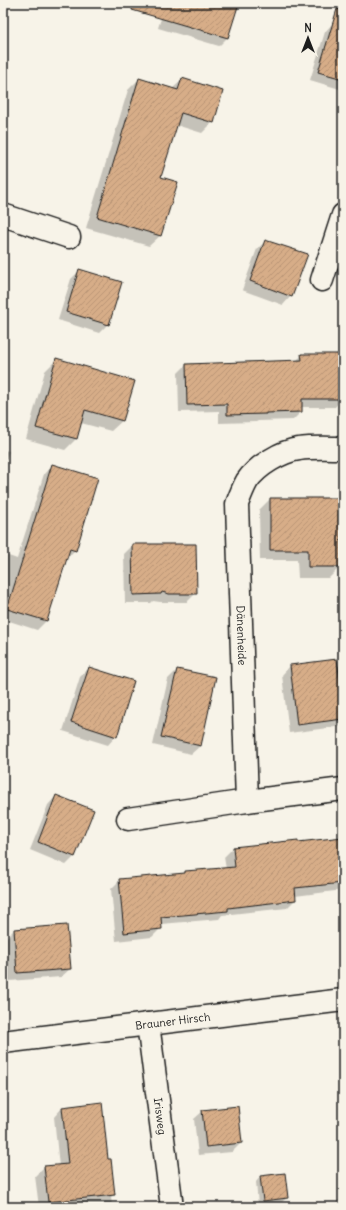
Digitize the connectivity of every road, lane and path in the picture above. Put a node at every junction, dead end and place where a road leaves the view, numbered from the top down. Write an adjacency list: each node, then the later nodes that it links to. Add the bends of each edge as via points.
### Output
1 (3, 215): 3 (street)
2 (343, 215): 4 (street)
3 (69, 237)
4 (322, 280)
5 (343, 448): 7 (street, Dänenheide, via 299,449 280,455 248,480 237,504)
6 (343, 789): 7 (street)
7 (247, 801): 8 (street)
8 (128, 819)
9 (343, 1000): 10 (street, Brauner Hirsch)
10 (148, 1024): 11 (street, Brauner Hirsch); 12 (street, Irisweg)
11 (3, 1042)
12 (172, 1207)

